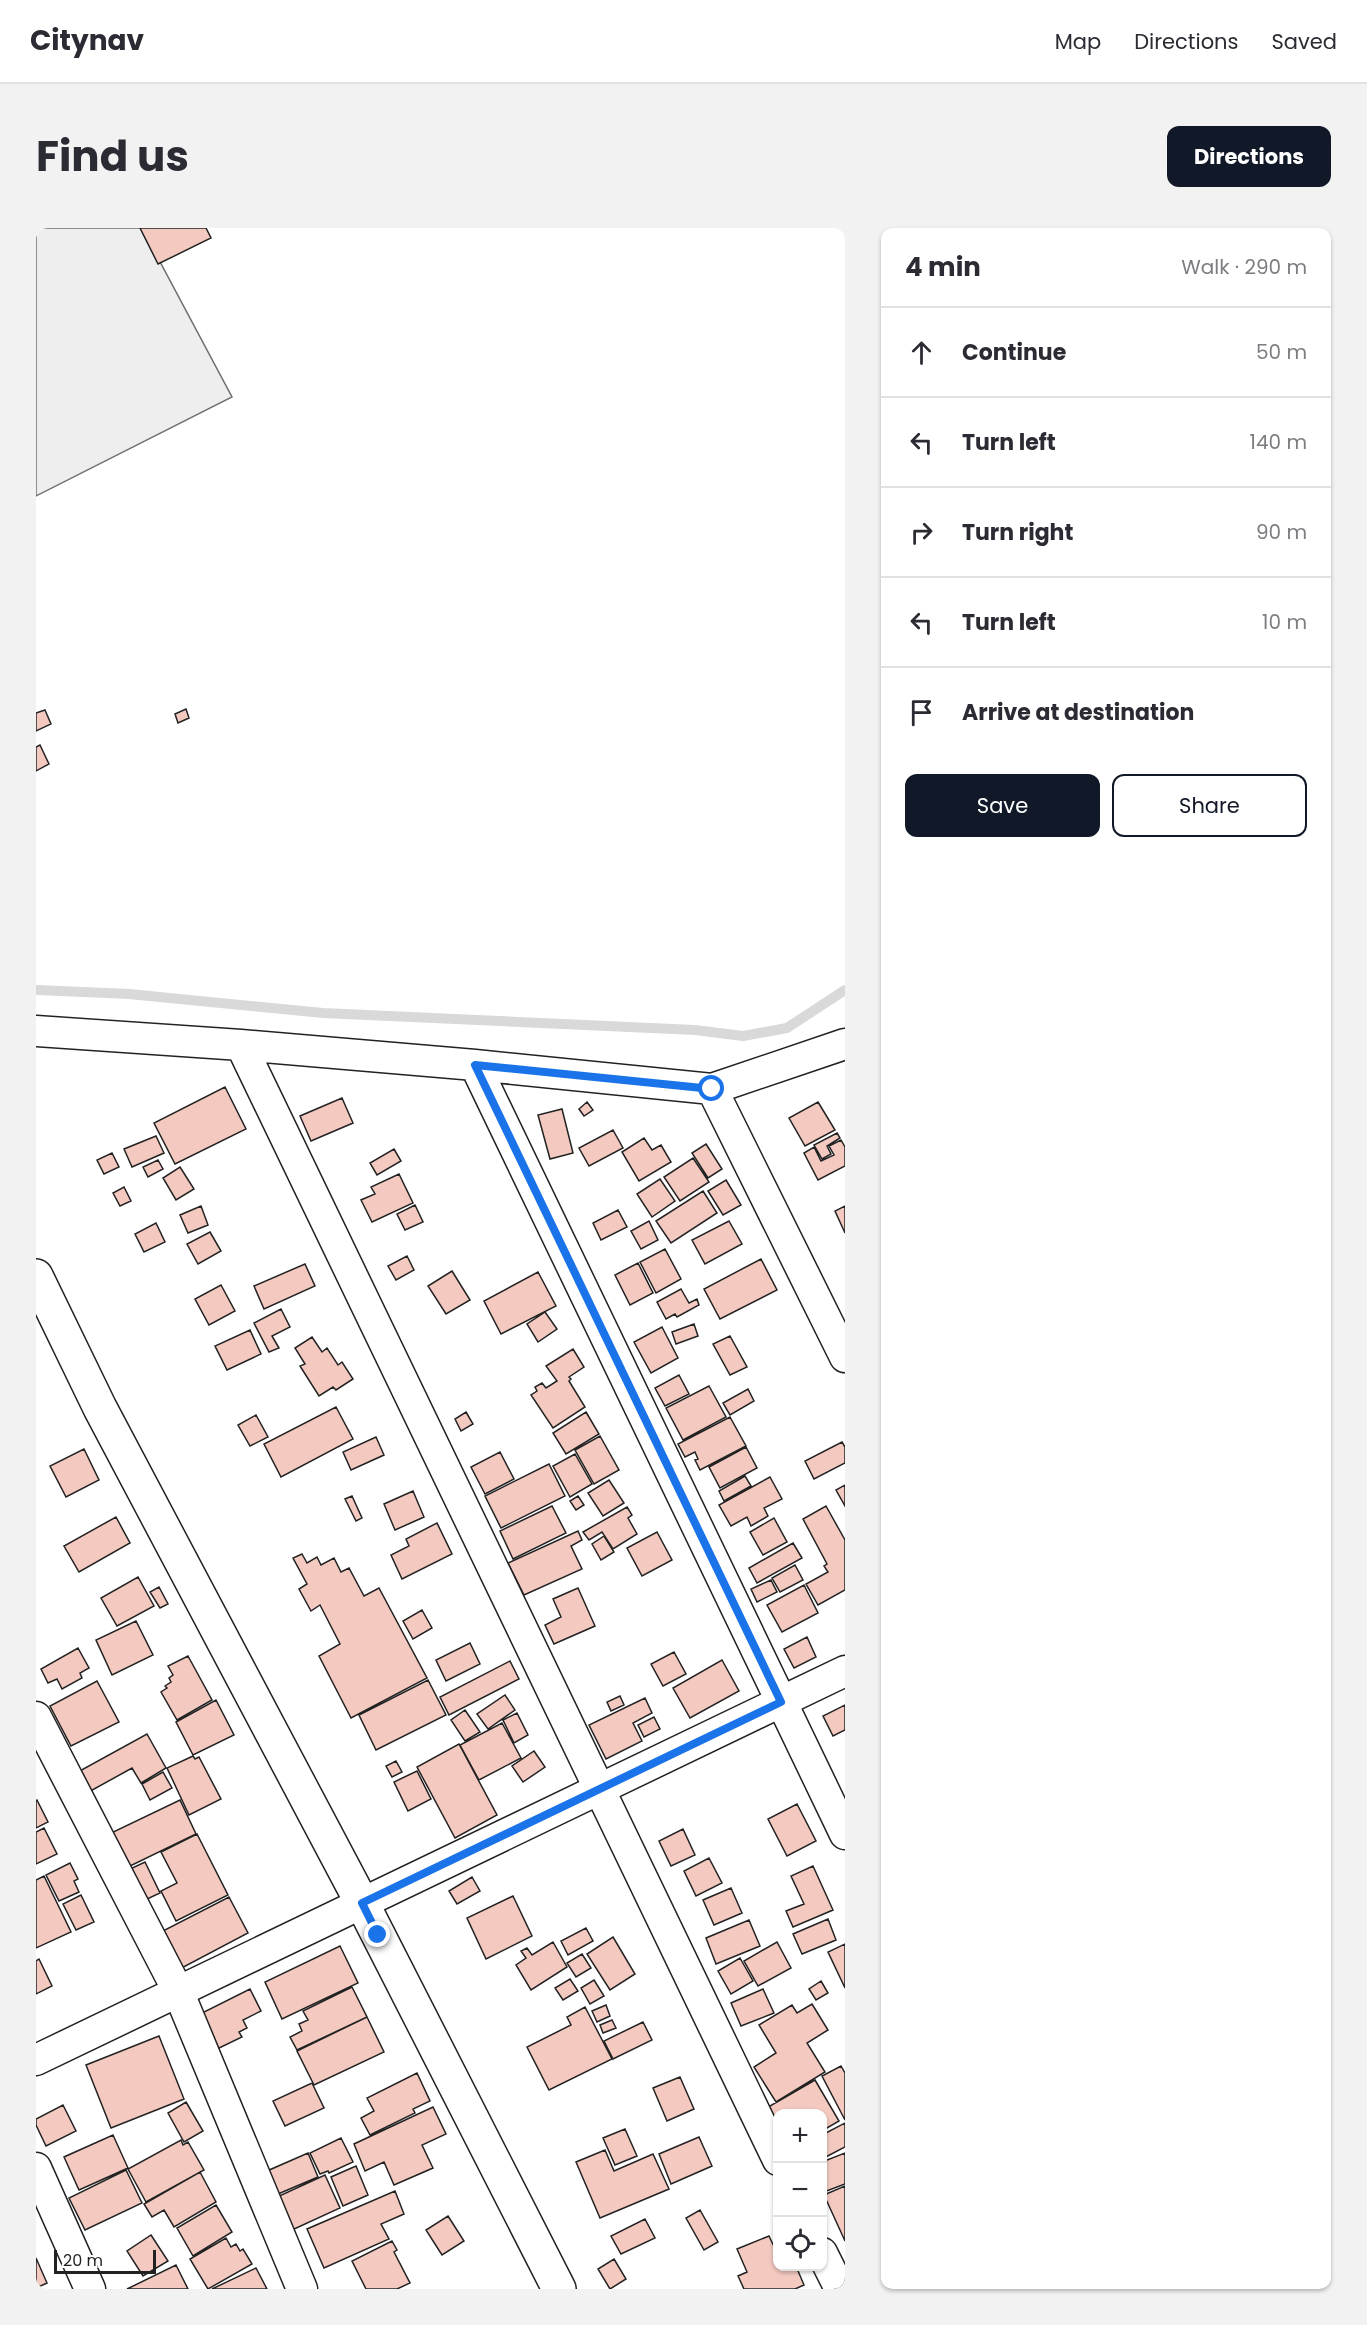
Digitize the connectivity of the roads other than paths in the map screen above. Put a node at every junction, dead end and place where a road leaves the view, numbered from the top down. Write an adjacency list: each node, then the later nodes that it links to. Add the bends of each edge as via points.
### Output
1 (36, 1031): 3 (street)
2 (845, 1044): 5 (street)
3 (241, 1045): 4 (street); 11 (street)
4 (475, 1065): 5 (street); 9 (street)
5 (712, 1089): 7 (street)
6 (36, 1276): 13 (street, via 100,1408)
7 (845, 1358)
8 (845, 1671): 9 (street)
9 (781, 1702): 11 (street); 12 (street)
10 (36, 1717): 14 (street)
11 (599, 1789): 13 (street); 16 (street)
12 (845, 1834)
13 (362, 1903): 14 (street); 21 (street)
14 (178, 1991): 15 (street); 20 (street)
15 (36, 2060)
16 (773, 2152)
17 (36, 2168): 19 (street)
18 (827, 2263): 22 (street)
19 (90, 2289)
20 (302, 2289)
21 (559, 2289)
22 (840, 2289)

